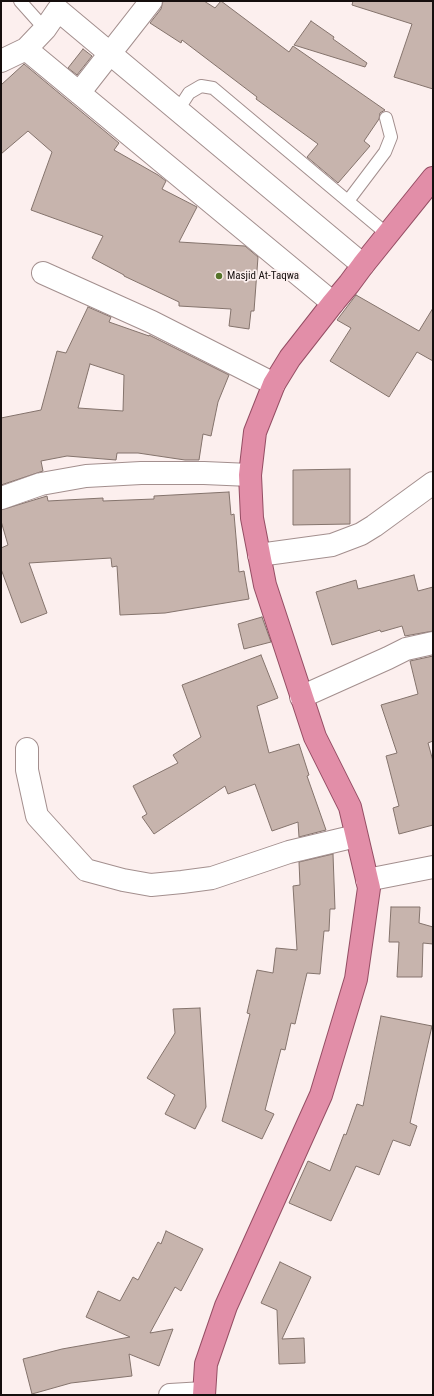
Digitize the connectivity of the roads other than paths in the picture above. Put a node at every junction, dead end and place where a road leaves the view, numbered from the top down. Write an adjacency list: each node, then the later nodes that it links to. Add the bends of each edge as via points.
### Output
1 (20, 1): 4 (lane)
2 (151, 1): 6 (street)
3 (61, 6): 4 (street); 6 (street)
4 (45, 29): 5 (street)
5 (26, 49): 7 (street); 8 (street)
6 (110, 54): 8 (street); 9 (street)
7 (1, 61)
8 (79, 94): 16 (street)
9 (178, 110): 12 (lane, via 189,93 195,89 201,86 213,88); 14 (street)
10 (386, 118): 12 (lane, via 391,137 385,152)
11 (433, 178): 13 (highway)
12 (348, 202): 13 (lane)
13 (388, 234): 14 (highway)
14 (363, 264): 16 (highway)
15 (43, 273): 17 (street, via 152,322)
16 (333, 302): 17 (highway, via 290,358)
17 (274, 384): 18 (highway, via 255,432)
18 (250, 475): 20 (street, via 141,473 86,476 41,484); 21 (highway, via 252,518)
19 (433, 483): 21 (street, via 361,534 332,545)
20 (1, 498)
21 (259, 554): 23 (highway, via 265,585)
22 (433, 643): 23 (street, via 406,649)
23 (301, 697): 25 (highway, via 315,737 350,807)
24 (27, 749): 25 (street, via 26,770 37,816 86,870 151,885 182,882 212,878 289,852)
25 (356, 836): 27 (highway)
26 (433, 866): 27 (street)
27 (367, 880): 28 (highway, via 356,979 321,1095 226,1306 206,1364)
28 (204, 1394): 29 (street)
29 (170, 1395)

